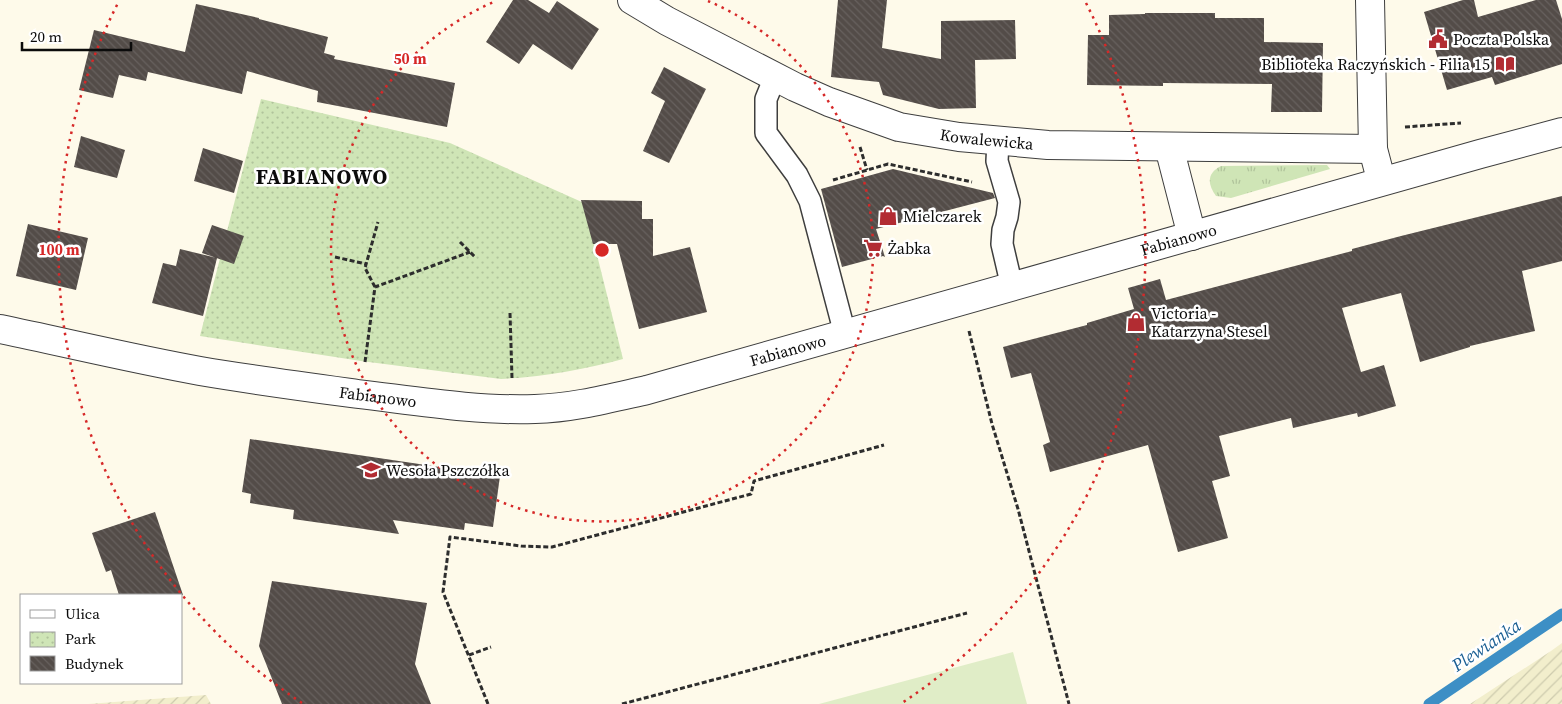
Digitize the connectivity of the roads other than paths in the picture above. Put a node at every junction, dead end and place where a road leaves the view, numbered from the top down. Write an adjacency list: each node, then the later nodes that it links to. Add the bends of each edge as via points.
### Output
1 (632, 0): 3 (street, Kowalewicka)
2 (1370, 0): 5 (street)
3 (775, 77): 6 (street, Kowalewicka, via 829,102 899,127); 12 (lane, via 766,99 766,133 797,175 810,201)
4 (1562, 132): 8 (street, Fabianowo)
5 (1372, 139): 7 (street, Kowalewicka); 8 (street)
6 (998, 142): 7 (street, Kowalewicka, via 1048,146); 10 (lane, via 997,161 1009,202 1002,244)
7 (1169, 147): 9 (street)
8 (1382, 182): 9 (street, Fabianowo)
9 (1192, 236): 10 (street, Fabianowo)
10 (1012, 287): 12 (street, Fabianowo)
11 (0, 329): 12 (street, Fabianowo, via 201,371 461,407 536,409 647,390)
12 (845, 334)

